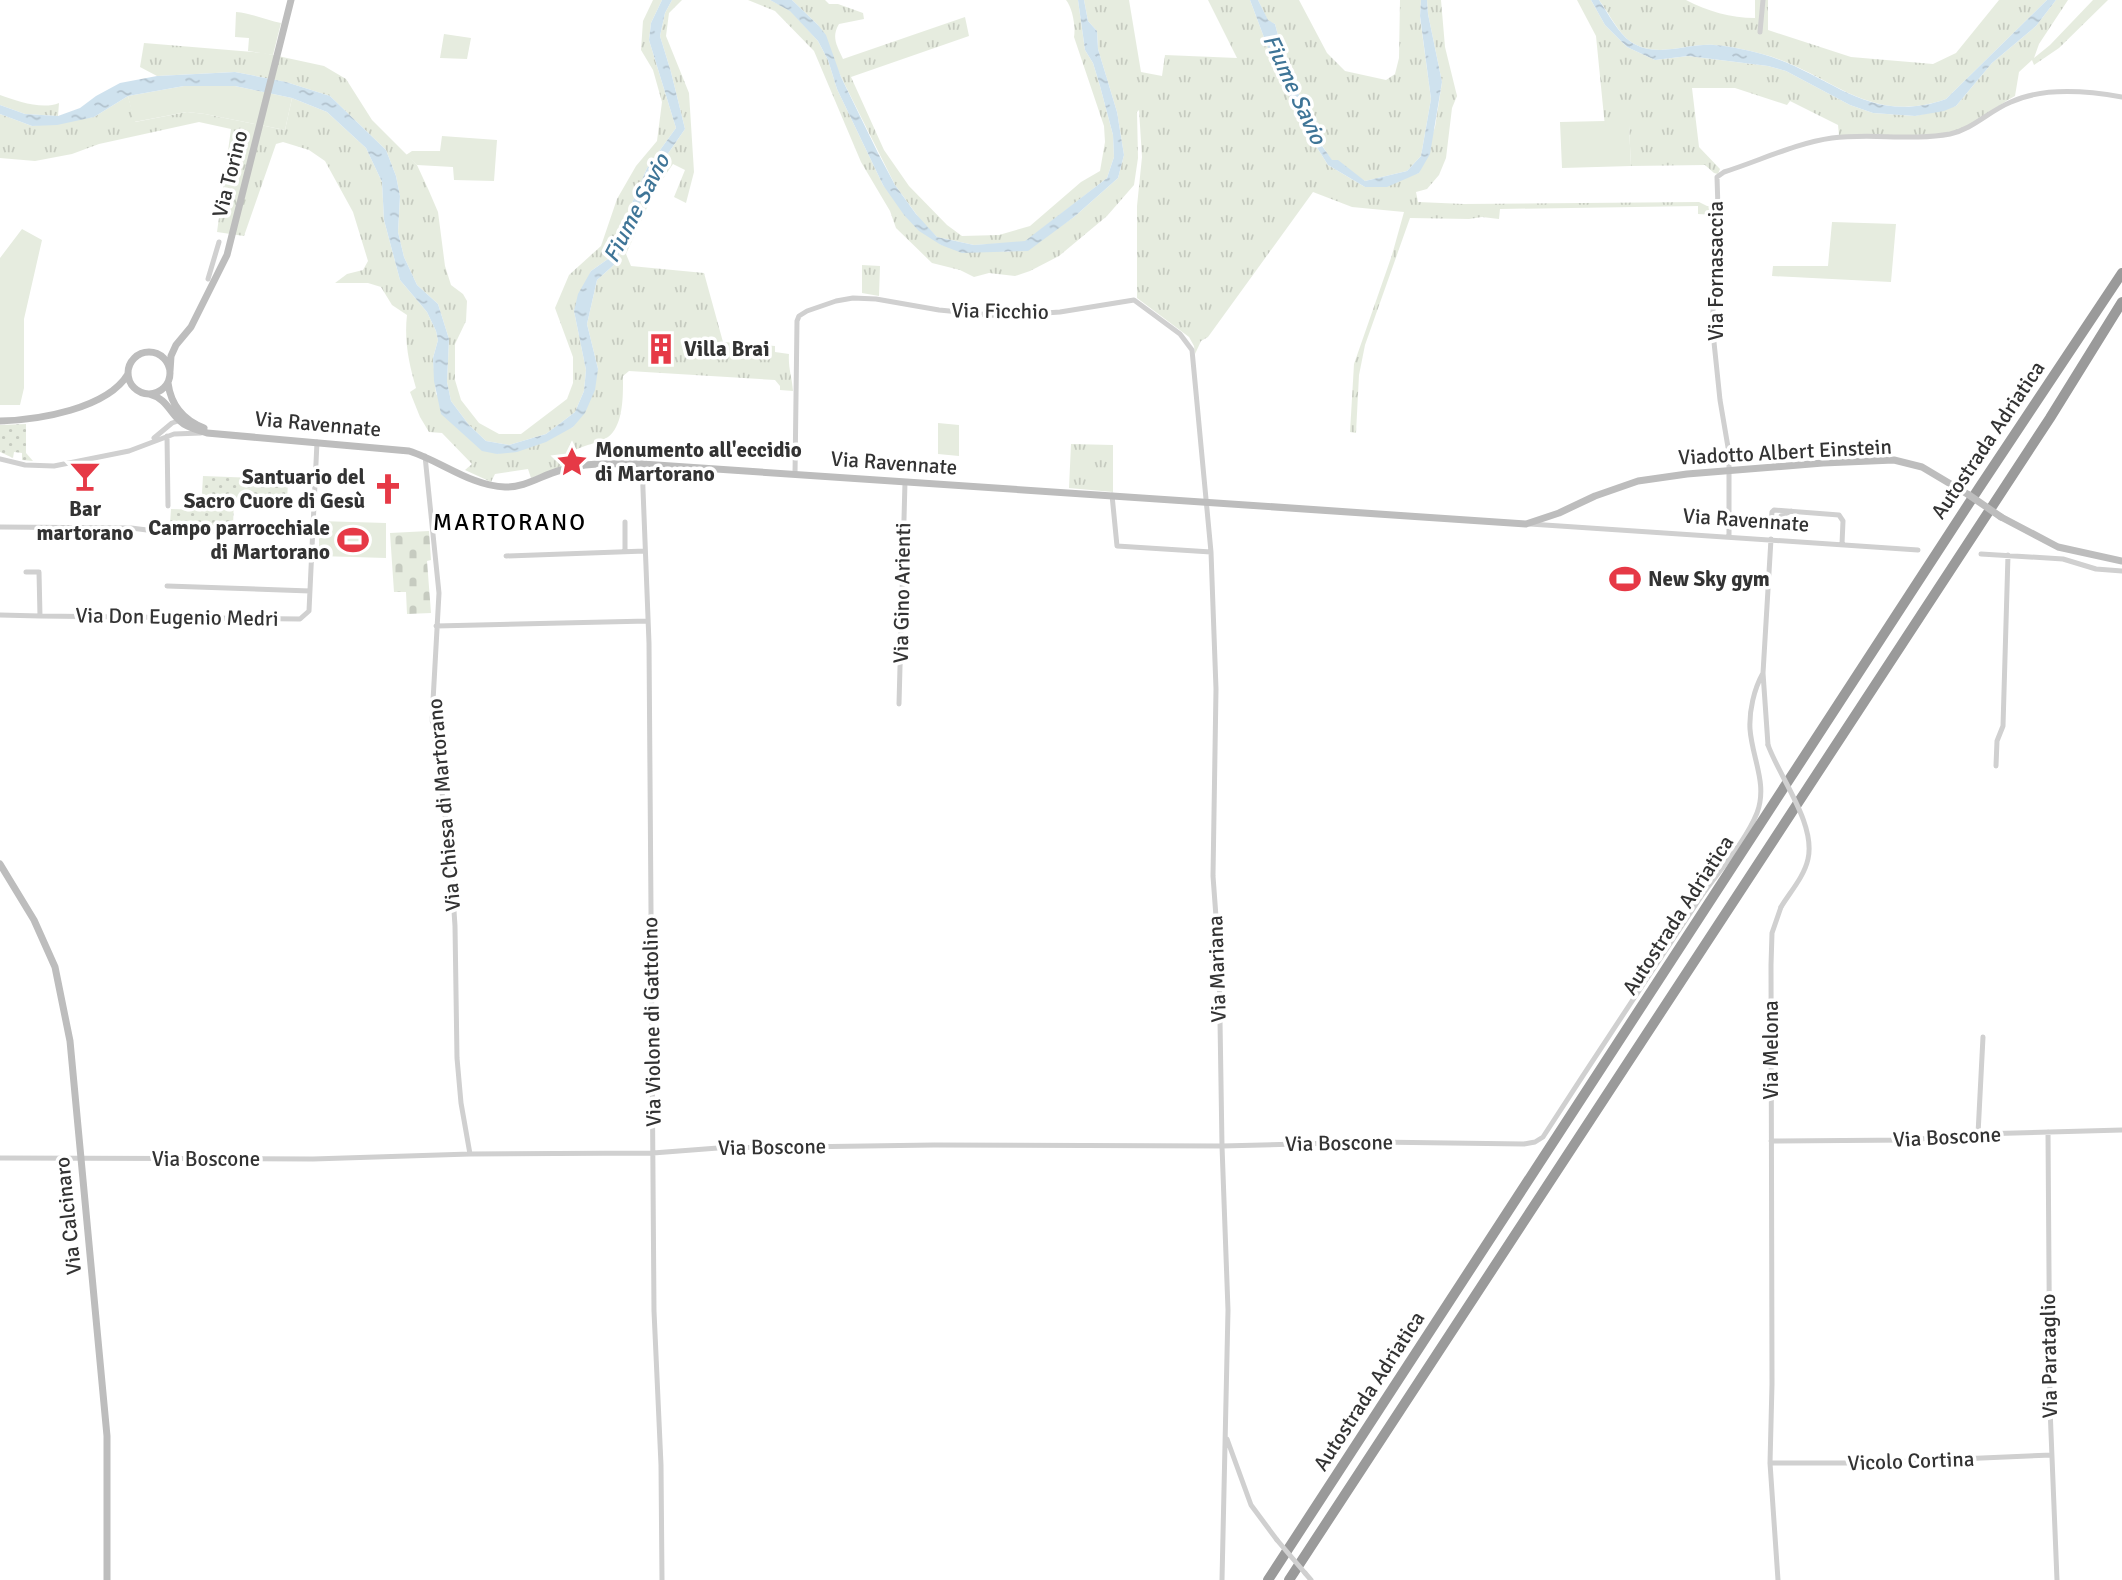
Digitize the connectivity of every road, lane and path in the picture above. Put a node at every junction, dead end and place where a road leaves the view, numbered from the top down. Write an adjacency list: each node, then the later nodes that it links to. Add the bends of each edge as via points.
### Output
1 (291, 0): 7 (main road, Via Torino, via 227,255)
2 (1763, 0): 3 (street)
3 (1760, 32)
4 (2122, 97): 31 (street, Via Fornasaccia, via 2068,92 2020,98 1953,134 1829,139 1717,177 1712,323)
5 (219, 242): 6 (street)
6 (214, 261): 7 (street); 9 (street)
7 (218, 272): 11 (main road, Via Torino, via 191,327)
8 (2122, 273): 83 (highway, Autostrada Adriatica)
9 (208, 279)
10 (2122, 302): 84 (highway, Autostrada Adriatica)
11 (176, 345): 12 (main road); 13 (main road, Via Torino)
12 (154, 353): 13 (main road, via 165,359); 14 (main road, via 134,359)
13 (170, 371): 15 (main road)
14 (128, 374): 16 (main road); 17 (main road)
15 (168, 382): 18 (main road, via 161,391); 20 (main road)
16 (139, 392): 17 (main road); 18 (main road)
17 (110, 393): 21 (main road, via 57,414)
18 (149, 394): 19 (main road)
19 (172, 411): 20 (main road); 22 (street, Via Ravennate)
20 (182, 419): 22 (street, Via Ravennate); 23 (main road, Via Ravennate); 24 (main road, Via Ravennate); 25 (street)
21 (0, 421)
22 (167, 426): 26 (street, Via Ravennate)
23 (207, 433): 24 (main road, Via Ravennate); 25 (street, Via Ravennate)
24 (229, 434): 27 (main road, Via Ravennate)
25 (170, 435): 26 (street, Via Ravennate); 36 (street)
26 (151, 441): 29 (street, Via Ravennate, via 129,451 54,466)
27 (317, 442): 28 (main road, Via Ravennate, via 385,447); 43 (street, Via Don Eugenio Medri)
28 (425, 456): 30 (main road, Via Ravennate, via 486,485 507,487 594,463); 62 (street, Via Chiesa di Martorano, via 439,593)
29 (0, 459)
30 (642, 464): 32 (main road, Via Ravennate); 49 (street, Via Violone di Gattolino)
31 (1730, 472): 38 (main road, Viadotto Albert Einstein, via 1638,481); 44 (street, Via Fornasaccia); 54 (main road, Viadotto Albert Einstein, bridge, via 1894,460 1922,467 2058,547)
32 (794, 474): 33 (main road, Via Ravennate); 35 (street, Via Ficchio, via 796,331 803,313 853,298 1001,316 1134,300 1180,334 1192,349)
33 (905, 482): 34 (main road, Via Ravennate); 64 (street, Via Gino Arienti)
34 (1112, 495): 35 (main road, Via Ravennate); 50 (street, via 1117,546)
35 (1207, 502): 40 (main road, Via Ravennate); 50 (street, Via Mariana)
36 (168, 506)
37 (1791, 511): 46 (street, via 1839,515)
38 (1559, 513): 40 (main road, Via Ravennate); 42 (street)
39 (625, 522): 48 (street)
40 (1526, 524): 42 (street, Via Ravennate)
41 (0, 527): 43 (street)
42 (1573, 527): 44 (street, Via Ravennate)
43 (312, 533): 58 (street, Via Don Eugenio Medri)
44 (1729, 536): 45 (street, Via Ravennate)
45 (1771, 539): 46 (street, Via Ravennate); 63 (street, Via Melona)
46 (1842, 544): 47 (street, Via Ravennate)
47 (1918, 550)
48 (625, 551): 49 (street); 53 (street)
49 (645, 551): 61 (street, Via Violone di Gattolino)
50 (1211, 552): 72 (street, Via Mariana, via 1216,689 1213,876)
51 (1981, 554): 52 (street)
52 (2008, 555): 55 (street, via 2063,559); 65 (street, via 2003,726)
53 (506, 556)
54 (2122, 561)
55 (2122, 571)
56 (26, 572): 60 (street, via 39,572)
57 (167, 586): 58 (street)
58 (310, 591): 60 (street, Via Don Eugenio Medri, via 309,611 300,619)
59 (0, 615): 60 (street, Via Don Eugenio Medri)
60 (40, 615)
61 (648, 621): 62 (street); 73 (street, Via Violone di Gattolino)
62 (436, 626): 74 (street, Via Chiesa di Martorano, via 432,719 450,851 457,1058)
63 (1763, 673): 71 (street, Via Melona, bridge, via 1768,745 1805,824 1809,843 1808,858 1772,933); 72 (street, Via Boscone, via 1755,687 1750,729 1759,769 1757,813 1543,1137 1524,1144)
64 (900, 704)
65 (1996, 766)
66 (0, 864): 76 (main road, Via Calcinaro, via 34,920 55,967 70,1041)
67 (1983, 1037): 70 (street)
68 (2122, 1130): 69 (street, Via Boscone)
69 (2048, 1132): 70 (street, Via Boscone); 78 (street, Via Parataglio)
70 (1978, 1135): 71 (street, Via Boscone)
71 (1771, 1140): 79 (street, Via Melona)
72 (1222, 1146): 73 (street, Via Boscone, via 793,1146); 77 (street, Via Mariana, via 1228,1310)
73 (653, 1153): 74 (street, Via Boscone); 81 (street, Via Violone di Gattolino)
74 (470, 1154): 76 (street, Via Boscone)
75 (0, 1158): 76 (street, Via Boscone)
76 (80, 1159): 80 (main road, Via Calcinaro, via 107,1436)
77 (1226, 1436): 82 (street, Via Mariana); 85 (street, Via Mariana, bridge, via 1251,1505)
78 (2052, 1455): 79 (street, Vicolo Cortina); 87 (street, Via Parataglio)
79 (1770, 1463): 86 (street, Via Melona)
80 (107, 1580)
81 (662, 1580)
82 (1222, 1580)
83 (1268, 1580)
84 (1289, 1580)
85 (1311, 1580)
86 (1778, 1580)
87 (2057, 1580)

